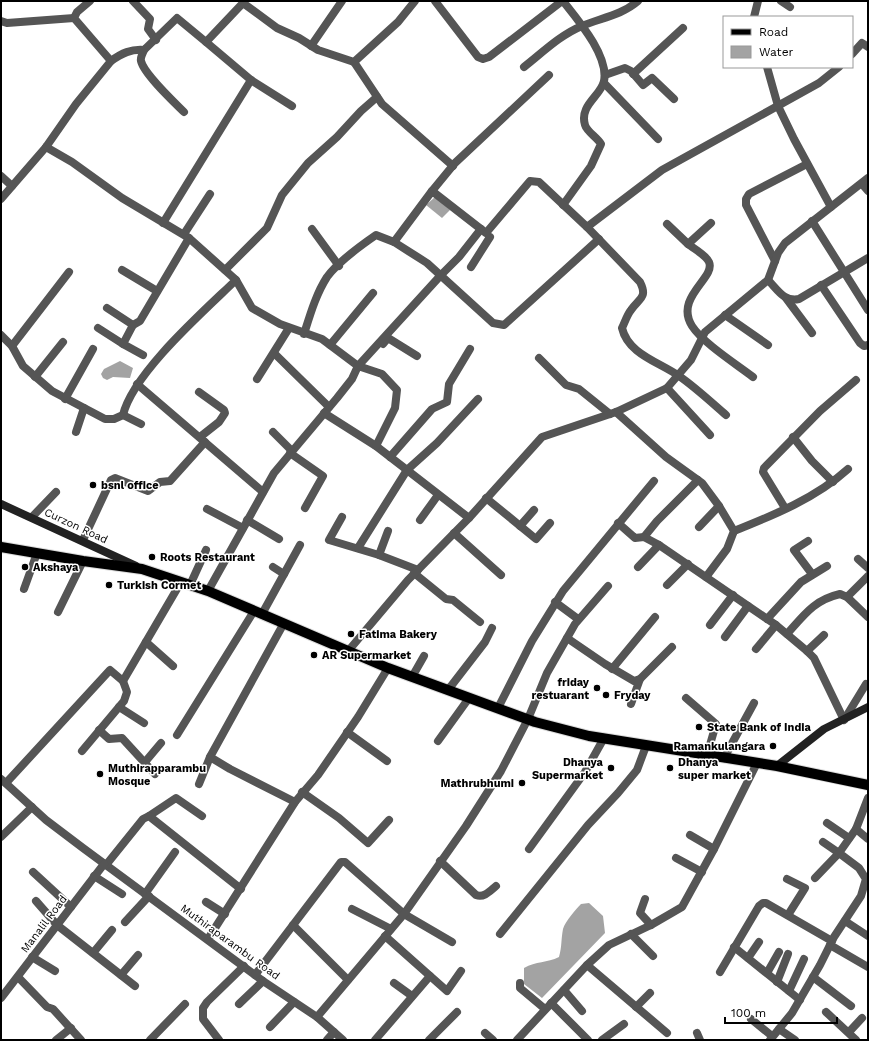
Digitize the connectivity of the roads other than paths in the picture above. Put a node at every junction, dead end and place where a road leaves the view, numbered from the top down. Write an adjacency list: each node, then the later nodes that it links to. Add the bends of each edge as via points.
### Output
1 (90, 1): 13 (street, via 76,12)
2 (133, 1): 17 (street, via 150,19 148,29)
3 (342, 1): 19 (street)
4 (415, 1): 24 (street, via 398,22)
5 (435, 1): 6 (street, via 478,57 483,59)
6 (563, 1): 15 (street)
7 (638, 1): 15 (street, via 627,10)
8 (758, 1): 12 (street)
9 (781, 1): 11 (street)
10 (244, 2): 18 (street); 19 (street, via 277,28)
11 (790, 8)
12 (754, 16)
13 (74, 18): 14 (street, via 7,23); 23 (street)
14 (1, 21)
15 (581, 26): 25 (street); 30 (street, via 592,39)
16 (683, 28): 28 (street)
17 (156, 40): 18 (street, via 177,18); 21 (street)
18 (206, 42): 31 (street)
19 (311, 46): 24 (street)
20 (868, 47): 22 (street, via 862,43)
21 (144, 50): 23 (street, via 134,49); 37 (street, via 141,62 148,74)
22 (853, 53)
23 (111, 60): 39 (street)
24 (354, 62): 33 (street)
25 (524, 67)
26 (767, 68): 36 (street)
27 (838, 68): 36 (street, via 819,83)
28 (633, 74): 30 (street, via 625,68); 34 (street, via 643,85 652,78)
29 (549, 75): 41 (street)
30 (605, 75): 32 (street)
31 (251, 80): 35 (street); 52 (street)
32 (604, 83): 38 (street); 49 (street, via 588,104 586,116 586,126 600,144 598,151 591,166)
33 (377, 97): 41 (street); 68 (street, via 308,163 282,195 267,228)
34 (674, 99)
35 (292, 106)
36 (778, 106): 40 (street); 55 (street, via 662,170)
37 (184, 112)
38 (658, 139)
39 (46, 147): 44 (street); 52 (street)
40 (807, 164): 50 (street); 64 (street, via 749,194 746,199 746,205)
41 (453, 166): 45 (street)
42 (1, 176): 44 (street)
43 (865, 181): 46 (street); 50 (street)
44 (12, 186): 48 (street)
45 (432, 191): 57 (street); 61 (street)
46 (868, 191)
47 (210, 194): 58 (street)
48 (1, 199)
49 (563, 205): 55 (street); 57 (street, via 539,182 530,181 486,233)
50 (831, 207): 51 (street)
51 (812, 221): 64 (street, via 785,243); 70 (street)
52 (163, 223): 58 (street)
53 (711, 223): 62 (street)
54 (667, 224): 62 (street)
55 (587, 227): 60 (street)
56 (312, 228): 65 (street)
57 (481, 229): 71 (street, via 459,257)
58 (186, 236): 68 (street); 75 (street)
59 (490, 237): 66 (street)
60 (599, 239): 71 (street, via 504,325 493,323); 102 (street, via 643,288 643,296 631,310 622,328 624,337 649,360)
61 (394, 242): 65 (street, via 376,234); 71 (street, via 427,263)
62 (688, 244): 88 (street, via 708,260 710,267 707,276 691,294 687,310 691,325)
63 (868, 258): 70 (street)
64 (774, 261): 73 (street)
65 (339, 266): 86 (street, via 328,276 316,299)
66 (471, 267)
67 (122, 270): 75 (street)
68 (225, 270): 72 (street)
69 (69, 272): 92 (street)
70 (843, 272): 74 (street); 79 (street)
71 (440, 275): 101 (street)
72 (236, 280): 84 (street, via 252,308); 107 (street, via 182,332)
73 (768, 280): 77 (street); 80 (street)
74 (821, 285): 77 (street, via 799,299); 94 (street, via 860,343)
75 (157, 291): 81 (street, via 140,321)
76 (373, 293): 93 (street)
77 (786, 298): 85 (street)
78 (107, 308): 81 (street)
79 (868, 310)
80 (725, 315): 88 (street, via 705,332); 91 (street)
81 (133, 325): 90 (street)
82 (351, 326): 93 (street)
83 (98, 328): 90 (street)
84 (289, 328): 86 (street); 105 (street)
85 (812, 333)
86 (304, 334): 93 (street, via 322,339)
87 (1, 335): 92 (street)
88 (702, 338): 102 (street, via 691,360); 104 (street)
89 (63, 342): 103 (street)
90 (123, 344): 97 (street)
91 (768, 345)
92 (12, 346): 103 (street, via 23,366)
93 (332, 346): 101 (street)
94 (867, 348)
95 (93, 349): 110 (street)
96 (470, 349): 125 (street, via 449,384 447,402 432,409)
97 (143, 355)
98 (276, 355): 113 (street)
99 (417, 356): 101 (street, via 388,338)
100 (538, 358): 114 (street, via 566,385 579,390)
101 (361, 367): 113 (street); 123 (street, via 382,374 397,390 395,408)
102 (678, 375): 108 (street); 116 (street)
103 (35, 377): 110 (street)
104 (753, 377)
105 (257, 379)
106 (856, 380): 121 (street)
107 (137, 384): 115 (street); 122 (street)
108 (667, 388): 114 (street); 120 (street)
109 (199, 392): 122 (street, via 225,413)
110 (65, 399): 112 (street)
111 (478, 399): 127 (street, via 437,444)
112 (84, 408): 115 (street, via 110,420); 118 (street)
113 (326, 410): 123 (street); 124 (street)
114 (613, 413): 128 (street); 134 (street, via 542,437)
115 (123, 415): 117 (street)
116 (726, 415)
117 (141, 424)
118 (76, 432)
119 (273, 432): 124 (street)
120 (710, 435)
121 (793, 437): 130 (street); 138 (street, via 766,464 763,472)
122 (203, 439): 132 (street); 155 (street, via 170,481 160,482 148,491 115,478 110,480)
123 (376, 446): 125 (street)
124 (291, 452): 132 (street); 137 (street, via 323,476)
125 (390, 457): 127 (street)
126 (848, 469): 130 (street)
127 (407, 470): 133 (street); 160 (street)
128 (698, 480): 136 (street); 153 (street)
129 (654, 481): 146 (street)
130 (833, 482): 138 (street)
131 (56, 492): 141 (street)
132 (263, 492): 147 (street)
133 (438, 495): 143 (street); 144 (street)
134 (486, 498): 143 (street); 148 (street)
135 (1, 504): 141 (main road, Curzon Road)
136 (719, 506): 149 (street); 151 (street)
137 (305, 508)
138 (785, 508): 151 (street)
139 (207, 509): 147 (street)
140 (534, 510): 148 (street)
141 (32, 517): 155 (main road, Curzon Road)
142 (342, 517): 160 (street, via 329,540)
143 (469, 518): 152 (street)
144 (420, 520)
145 (550, 523): 148 (street, via 536,539)
146 (618, 523): 153 (street, via 635,538); 185 (street)
147 (245, 524): 154 (street); 182 (street)
148 (520, 526)
149 (699, 527)
150 (388, 531): 163 (street)
151 (734, 531): 177 (street, via 728,549)
152 (454, 533): 172 (street); 175 (street)
153 (644, 537): 158 (street)
154 (279, 539)
155 (83, 540): 171 (main road, Curzon Road)
156 (808, 541): 174 (street, via 794,550)
157 (300, 545): 173 (street)
158 (659, 545): 166 (street); 169 (street)
159 (1, 547): 162 (main road)
160 (358, 548): 163 (street)
161 (206, 550): 178 (street)
162 (36, 553): 165 (main road); 181 (street)
163 (379, 555): 172 (street)
164 (858, 559): 170 (street)
165 (83, 561): 171 (main road); 187 (street)
166 (688, 564): 177 (street); 179 (street)
167 (827, 566): 174 (street)
168 (273, 567): 173 (street)
169 (638, 567)
170 (868, 568)
171 (142, 569): 178 (main road)
172 (416, 572): 193 (street, via 446,599 454,600); 205 (street)
173 (284, 574): 188 (street)
174 (812, 574): 192 (street, via 790,592)
175 (501, 575)
176 (868, 576): 184 (street)
177 (706, 577): 183 (street)
178 (186, 584): 182 (main road); 202 (street)
179 (666, 585)
180 (608, 586): 191 (street)
181 (24, 589)
182 (208, 591): 188 (main road)
183 (733, 595): 186 (street); 195 (street)
184 (847, 597): 190 (street); 198 (street, via 840,594 818,602 809,608)
185 (555, 602): 191 (street); 222 (street)
186 (748, 606): 192 (street); 200 (street)
187 (58, 612)
188 (258, 612): 194 (main road); 228 (street)
189 (655, 617): 210 (street)
190 (868, 617)
191 (578, 619): 201 (street)
192 (767, 619): 196 (street)
193 (480, 622)
194 (284, 623): 205 (main road); 235 (street)
195 (710, 625)
196 (776, 625): 198 (street); 204 (street)
197 (492, 628): 215 (street, via 485,642)
198 (787, 634): 206 (street)
199 (824, 635): 206 (street)
200 (725, 637)
201 (566, 638): 210 (street); 223 (street, via 547,673)
202 (146, 642): 208 (street); 213 (street)
203 (672, 647): 212 (street)
204 (756, 649)
205 (349, 650): 209 (main road)
206 (807, 650): 224 (street, via 814,658)
207 (424, 656): 211 (street)
208 (173, 666)
209 (388, 668): 211 (main road); 227 (street)
210 (612, 669): 212 (street, via 634,681)
211 (412, 677): 215 (main road)
212 (640, 679): 219 (street)
213 (123, 681): 220 (street, via 127,692); 242 (street, via 110,670)
214 (866, 684): 224 (street)
215 (448, 690): 216 (main road)
216 (469, 698): 222 (main road); 230 (street)
217 (686, 698): 234 (street, via 716,724)
218 (754, 702): 236 (street)
219 (631, 704)
220 (119, 707): 225 (street); 226 (street)
221 (868, 707): 224 (main road)
222 (498, 708): 223 (main road)
223 (528, 719): 229 (main road); 264 (street, via 501,771)
224 (844, 720): 240 (main road, via 824,729)
225 (144, 723)
226 (99, 730): 233 (street); 238 (street, via 109,739 122,738)
227 (347, 732): 237 (street); 245 (street)
228 (177, 735)
229 (604, 738): 232 (main road); 259 (street, via 585,772)
230 (438, 741)
231 (160, 743): 238 (street)
232 (646, 746): 234 (main road); 291 (street, via 637,770 588,825)
233 (82, 751)
234 (707, 755): 236 (main road)
235 (210, 757): 243 (street); 247 (street)
236 (724, 758): 239 (main road)
237 (387, 761)
238 (145, 762): 241 (street)
239 (757, 763): 240 (main road); 260 (street)
240 (777, 766): 244 (main road)
241 (155, 774)
242 (3, 781): 248 (street, Muthiraparambu Road)
243 (199, 784)
244 (868, 785)
245 (302, 792): 247 (street); 251 (street, via 339,818 368,843)
246 (868, 798): 253 (street)
247 (295, 802): 273 (street)
248 (32, 807): 255 (street); 265 (street, Muthiraparambu Road)
249 (149, 816): 250 (street, Manalil Road, via 176,798); 265 (street, Manalil Road, via 143,819); 273 (street)
250 (202, 816)
251 (390, 820)
252 (827, 823): 256 (street)
253 (856, 829): 256 (street); 257 (street)
254 (690, 835): 260 (street)
255 (1, 837)
256 (849, 838): 262 (street)
257 (868, 839)
258 (823, 842): 262 (street)
259 (529, 849)
260 (714, 849): 267 (street)
261 (175, 852): 275 (street)
262 (839, 853): 269 (street); 271 (street, via 860,868)
263 (676, 858): 267 (street)
264 (440, 861): 272 (street, via 476,895 484,895); 282 (street)
265 (105, 864): 268 (street, Manalil Road); 275 (street, Muthiraparambu Road)
266 (33, 872): 279 (street)
267 (702, 872): 288 (street, via 682,907)
268 (94, 876): 274 (street); 279 (street, Manalil Road)
269 (815, 878)
270 (787, 879): 283 (street, via 805,888)
271 (867, 880): 284 (street, via 861,896)
272 (496, 886)
273 (240, 889): 281 (street)
274 (122, 894)
275 (147, 895): 285 (street); 295 (street, Muthiraparambu Road)
276 (645, 899): 288 (street, via 640,913)
277 (36, 901): 286 (street)
278 (206, 902): 281 (street)
279 (71, 907): 286 (street, Manalil Road)
280 (352, 909): 289 (street)
281 (225, 914): 295 (street)
282 (404, 914): 287 (street, via 345,862 341,862); 289 (street); 296 (street)
283 (788, 915): 298 (street); 299 (street, via 763,903)
284 (845, 921): 294 (street); 298 (street)
285 (125, 922)
286 (57, 925): 301 (street); 305 (street, Manalil Road)
287 (293, 925): 316 (street); 320 (street)
288 (651, 926): 292 (street)
289 (391, 929): 293 (street)
290 (112, 930): 301 (street)
291 (500, 934)
292 (631, 934): 304 (street); 308 (street, via 609,944)
293 (385, 936): 318 (street); 320 (street)
294 (868, 936)
295 (208, 939): 309 (street, Muthiraparambu Road)
296 (452, 942)
297 (759, 942): 306 (street)
298 (831, 943): 310 (street); 319 (street)
299 (734, 947): 306 (street); 313 (street)
300 (779, 952): 314 (street)
301 (93, 953): 315 (street)
302 (788, 954): 322 (street)
303 (138, 955): 315 (street)
304 (653, 956)
305 (32, 957): 311 (street); 317 (street, Manalil Road)
306 (748, 958): 314 (street)
307 (804, 959): 327 (street)
308 (587, 965): 326 (street); 337 (street)
309 (244, 966): 316 (street, Muthiraparambu Road); 357 (street, via 203,1008 203,1019)
310 (868, 967)
311 (55, 971)
312 (461, 971): 318 (street, via 447,991)
313 (720, 972)
314 (766, 973): 322 (street)
315 (121, 975): 325 (street)
316 (255, 975): 321 (street, Muthiraparambu Road)
317 (18, 976): 330 (street, Manalil Road); 346 (street)
318 (430, 976): 329 (street)
319 (813, 977): 331 (street); 336 (street)
320 (348, 980): 341 (street)
321 (263, 981): 332 (street, Muthiraparambu Road); 334 (street)
322 (777, 982): 327 (street)
323 (394, 983): 329 (street)
324 (520, 983): 335 (street, via 520,988)
325 (135, 986)
326 (564, 990): 335 (street); 338 (street)
327 (789, 991): 331 (street)
328 (650, 994): 337 (street)
329 (412, 996): 360 (street)
330 (1, 998)
331 (800, 1000): 347 (street)
332 (294, 1002): 341 (street, Muthiraparambu Road); 345 (street)
333 (185, 1004): 356 (street)
334 (239, 1004)
335 (548, 1006): 363 (street); 364 (street)
336 (851, 1006)
337 (636, 1007): 351 (street)
338 (582, 1011)
339 (457, 1012): 361 (street)
340 (826, 1012): 349 (street)
341 (317, 1017): 348 (street, Muthiraparambu Road)
342 (862, 1018): 349 (street)
343 (751, 1019): 352 (street)
344 (624, 1024): 353 (street)
345 (270, 1027)
346 (71, 1028): 354 (street); 355 (street)
347 (779, 1029): 352 (street); 365 (street)
348 (334, 1032): 358 (street); 359 (street, Muthiraparambu Road)
349 (849, 1032): 366 (street)
350 (486, 1033): 362 (street)
351 (667, 1033)
352 (771, 1038)
353 (605, 1039)
354 (56, 1040)
355 (81, 1040)
356 (150, 1040)
357 (219, 1040)
358 (327, 1040)
359 (343, 1040)
360 (375, 1040)
361 (429, 1040)
362 (493, 1040)
363 (516, 1040)
364 (588, 1040)
365 (795, 1040)
366 (856, 1040)

